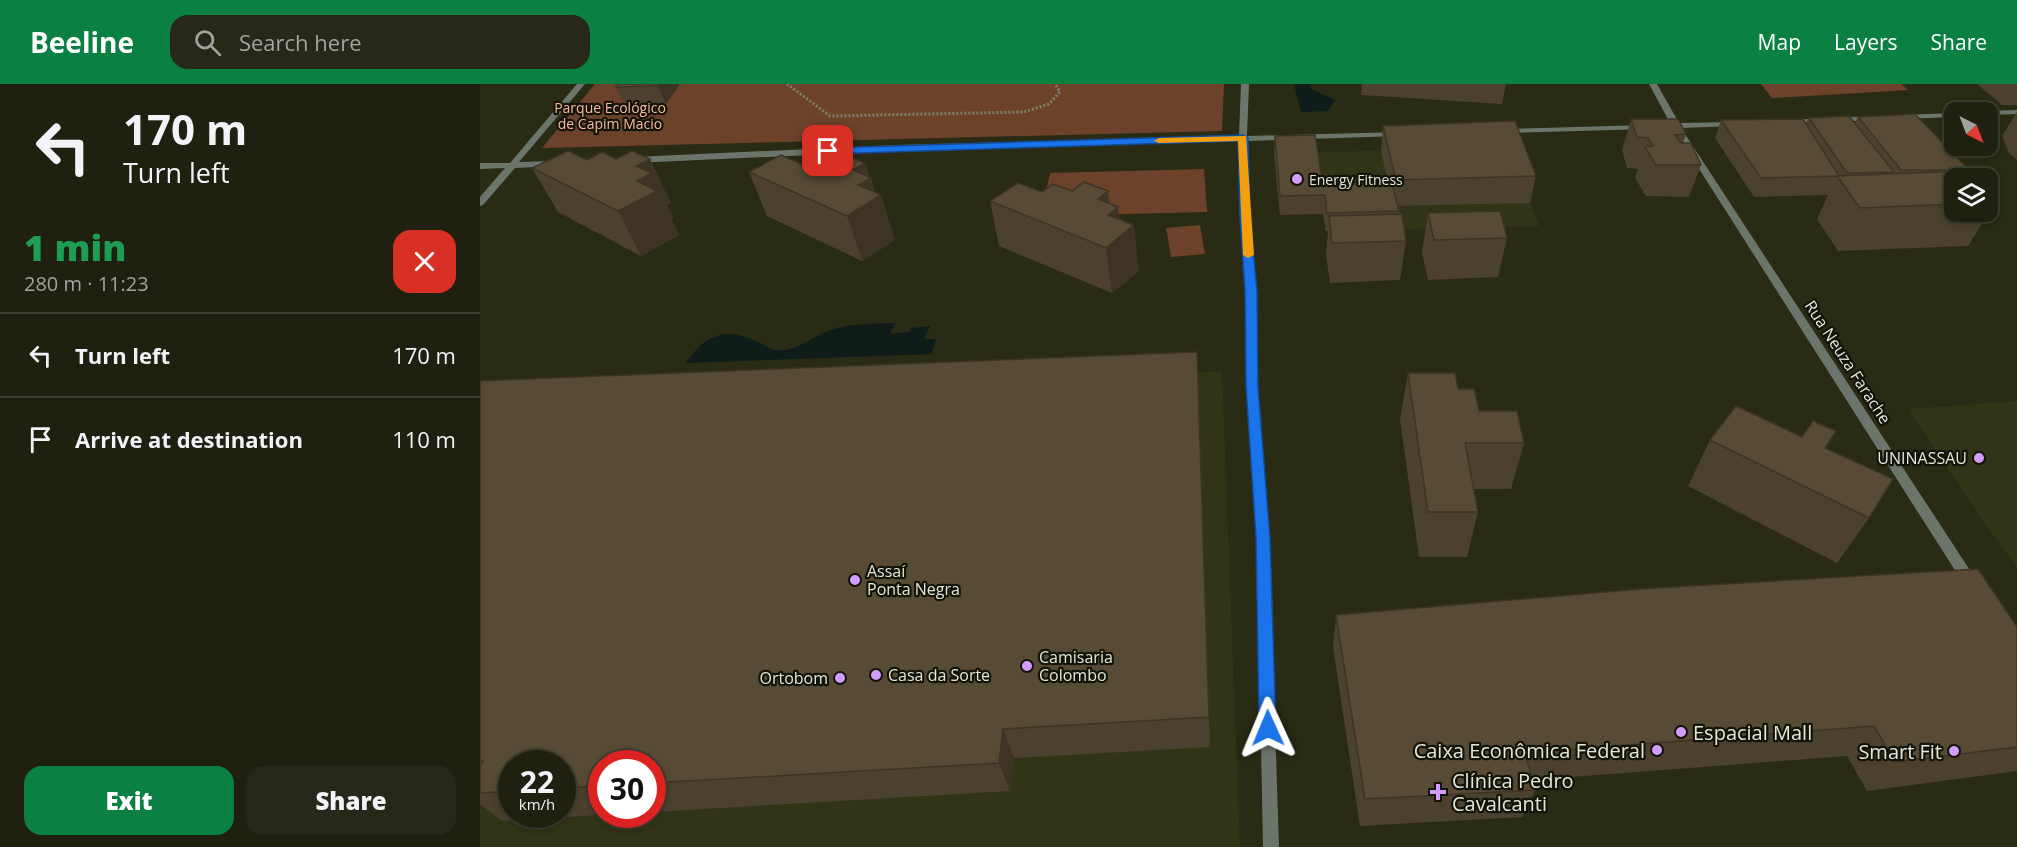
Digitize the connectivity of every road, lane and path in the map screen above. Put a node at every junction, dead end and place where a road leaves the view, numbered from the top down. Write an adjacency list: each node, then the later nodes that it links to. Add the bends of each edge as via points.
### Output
1 (581, 84): 19 (street)
2 (787, 84): 3 (path, via 830,116 1024,112 1049,104 1060,92)
3 (1055, 84)
4 (1245, 84): 16 (street)
5 (1653, 84): 13 (street, Rua Neuza Farache)
6 (2017, 112): 7 (street)
7 (1998, 113)
8 (1944, 115): 9 (street)
9 (1896, 117)
10 (1885, 118): 11 (street)
11 (1780, 122)
12 (1745, 123): 13 (street)
13 (1676, 126): 14 (street); 22 (street, Rua Neuza Farache)
14 (1489, 131)
15 (1407, 134): 16 (street)
16 (1243, 138): 17 (street); 23 (street, via 1252,387 1263,538)
17 (627, 160)
18 (568, 163): 19 (street)
19 (510, 165): 20 (street); 21 (street)
20 (480, 166)
21 (480, 203)
22 (1979, 596)
23 (1270, 847)

